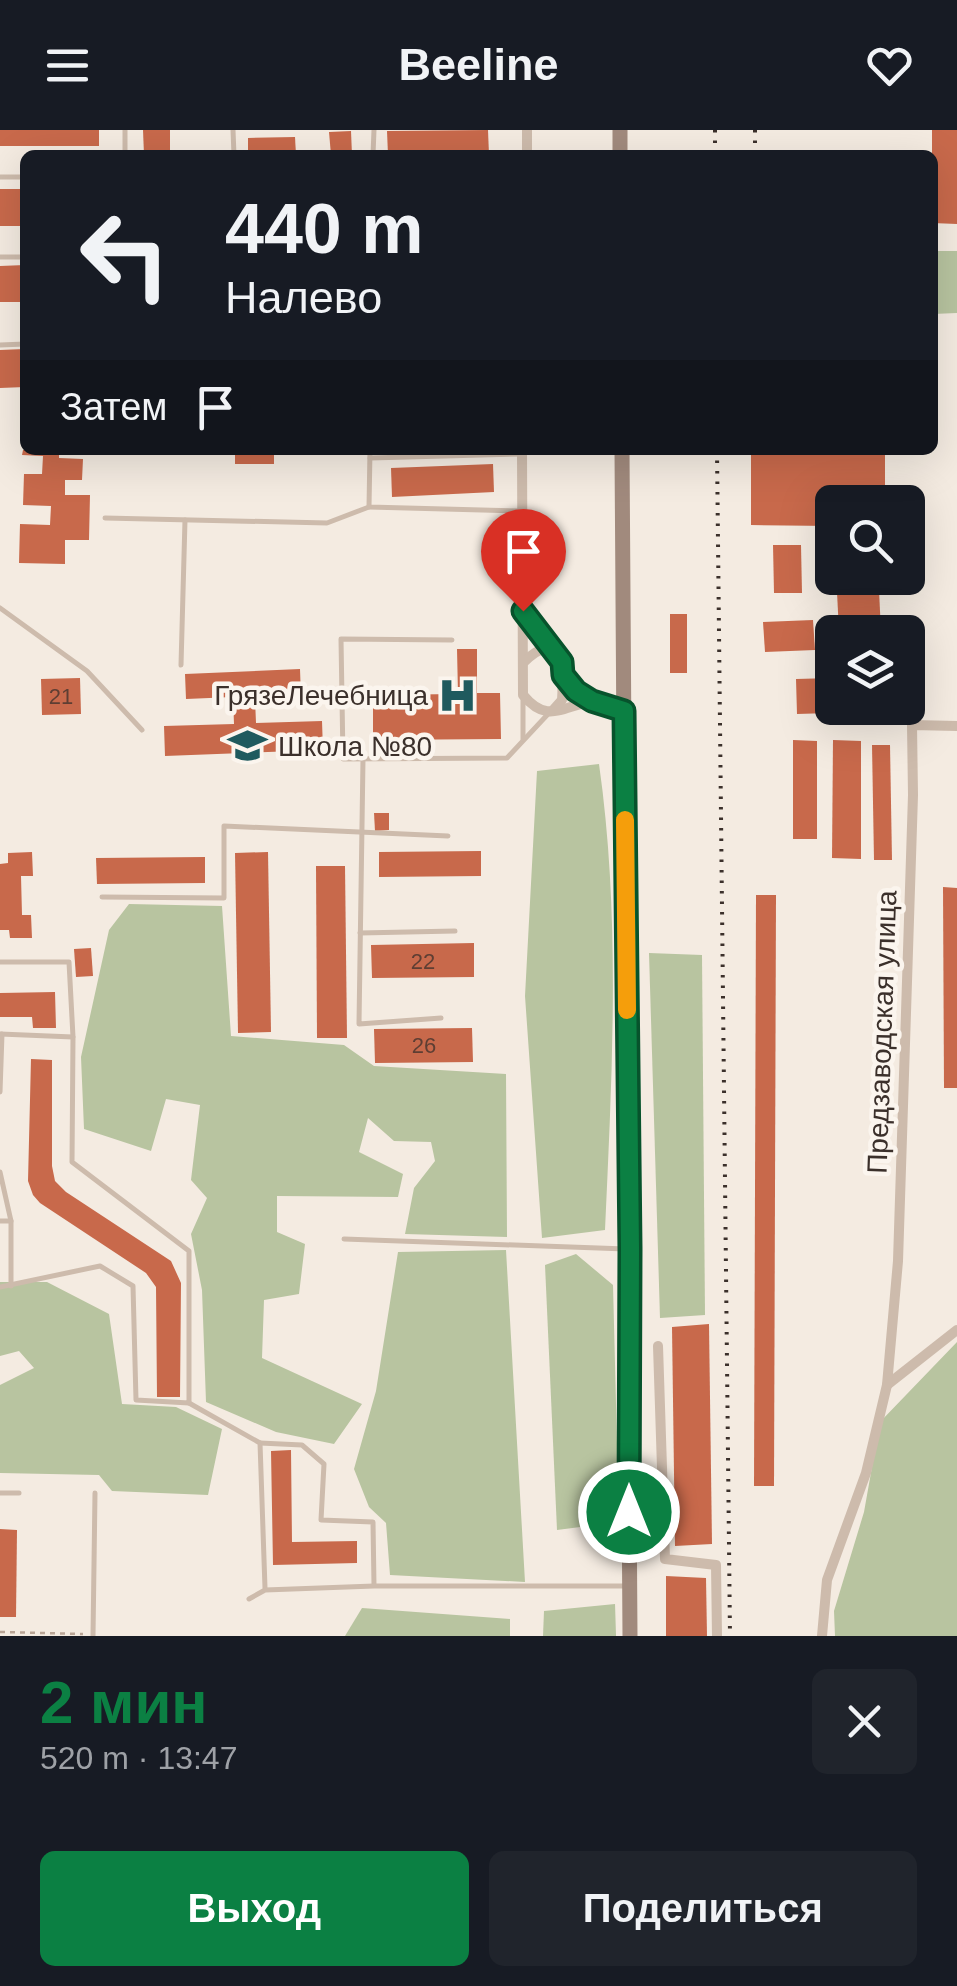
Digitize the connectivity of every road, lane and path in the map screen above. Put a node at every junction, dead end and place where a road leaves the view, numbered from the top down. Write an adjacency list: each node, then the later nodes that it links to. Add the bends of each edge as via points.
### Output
1 (370, 455): 4 (lane)
2 (522, 455): 5 (street)
3 (622, 455): 17 (main road)
4 (369, 507): 5 (lane); 7 (lane, via 327,523)
5 (521, 511): 9 (street)
6 (105, 518): 7 (lane)
7 (185, 520): 13 (lane)
8 (0, 608): 20 (lane, via 87,671)
9 (523, 611): 11 (street); 12 (street)
10 (452, 640): 22 (lane, via 341,639 343,759)
11 (554, 652): 12 (street, via 540,649); 14 (street)
12 (523, 662): 15 (street)
13 (181, 665)
14 (563, 675): 16 (street); 18 (street, via 562,700)
15 (522, 695): 18 (street); 21 (lane)
16 (592, 701): 17 (street); 18 (street)
17 (624, 711): 37 (main road)
18 (549, 713): 21 (lane)
19 (957, 726): 42 (street, Предзаводская улица, via 912,725)
20 (142, 730)
21 (523, 739): 22 (lane, via 507,758)
22 (363, 759): 23 (lane)
23 (362, 832): 24 (lane); 25 (lane, via 224,826 224,898); 27 (lane)
24 (448, 836)
25 (102, 898)
26 (456, 932): 27 (lane)
27 (360, 933): 29 (lane, via 359,1024)
28 (0, 962): 31 (lane, via 69,962)
29 (441, 1018)
30 (1, 1034): 31 (lane); 32 (lane)
31 (73, 1037): 43 (lane, via 72,1162 190,1251)
32 (0, 1092)
33 (0, 1172): 35 (lane)
34 (0, 1221): 35 (lane)
35 (10, 1221): 39 (lane)
36 (344, 1239): 37 (lane)
37 (630, 1249): 49 (main road)
38 (0, 1286): 39 (lane)
39 (11, 1286): 43 (lane, via 100,1266 132,1286 136,1400)
40 (957, 1330): 42 (street)
41 (658, 1346): 55 (street, via 665,1559 716,1565)
42 (888, 1385): 56 (street, Предзаводская улица, via 866,1473 827,1580)
43 (189, 1403): 44 (lane)
44 (260, 1443): 48 (lane, via 302,1445 324,1464 322,1520 374,1522); 50 (lane)
45 (0, 1493): 47 (lane)
46 (96, 1493): 53 (lane)
47 (19, 1494)
48 (374, 1586): 49 (lane); 50 (lane)
49 (628, 1586): 54 (main road)
50 (265, 1590): 51 (lane)
51 (248, 1599)
52 (0, 1632): 53 (path)
53 (93, 1635)
54 (630, 1636)
55 (717, 1636)
56 (822, 1636)

